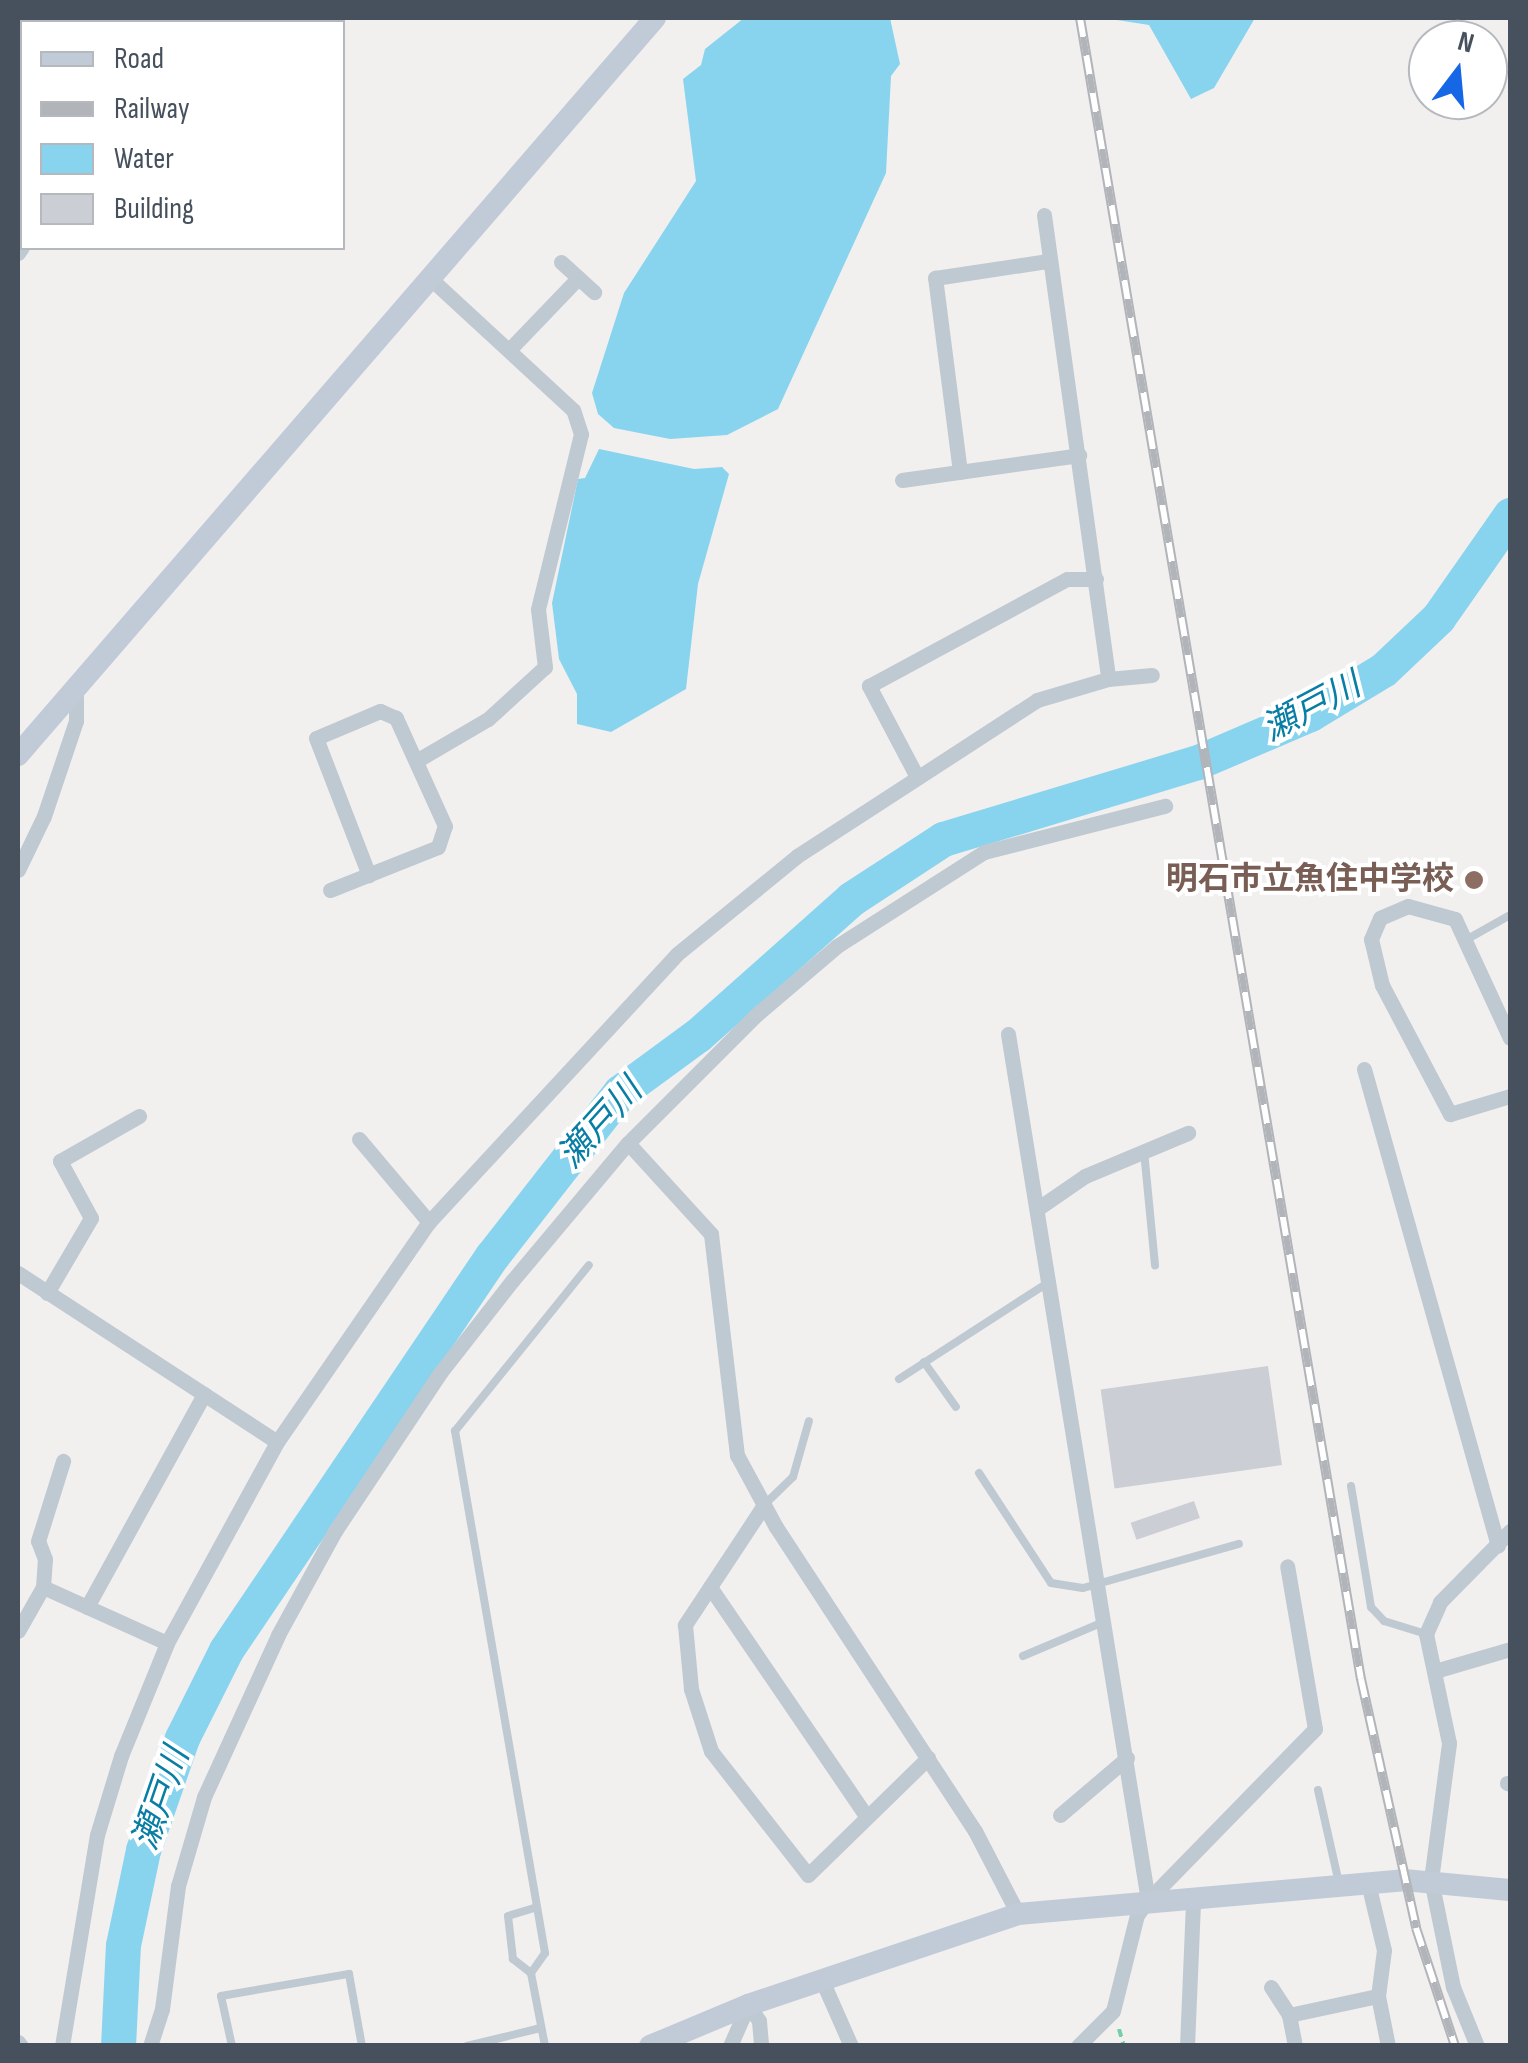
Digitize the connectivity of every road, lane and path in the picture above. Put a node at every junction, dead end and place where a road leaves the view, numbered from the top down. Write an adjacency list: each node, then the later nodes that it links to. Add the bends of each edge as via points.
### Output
1 (655, 18): 5 (street)
2 (1044, 215): 3 (street)
3 (1047, 261): 9 (street); 10 (street, via 935,278)
4 (560, 262): 6 (street)
5 (428, 276): 8 (street); 15 (street)
6 (578, 278): 7 (street); 8 (street)
7 (594, 292)
8 (509, 350): 17 (street, via 573,410 581,434 538,609 545,667 488,718)
9 (1078, 455): 10 (street); 12 (street)
10 (960, 472): 11 (street)
11 (902, 480)
12 (1096, 579): 14 (street); 18 (street, via 1067,580 870,686)
13 (1152, 674): 14 (street)
14 (1108, 678): 18 (street, via 1037,700)
15 (76, 690): 16 (street); 20 (street, via 76,722)
16 (18, 755)
17 (416, 761): 21 (street, via 445,826 438,848); 21 (street, via 396,718 380,711 316,738)
18 (916, 775): 35 (street, via 797,856 677,954)
19 (1165, 806): 32 (street, via 984,852 898,903 756,1015)
20 (18, 870)
21 (369, 874): 22 (street)
22 (330, 890)
23 (1510, 916): 24 (lane)
24 (1464, 941): 26 (street); 28 (street, via 1454,919 1408,906 1380,918 1371,938 1382,985 1450,1114)
25 (1008, 1034): 34 (street)
26 (1510, 1038)
27 (1364, 1070): 53 (street)
28 (1510, 1096)
29 (139, 1116): 40 (street, via 60,1161 91,1218)
30 (1188, 1133): 33 (street)
31 (359, 1138): 35 (street)
32 (628, 1143): 50 (street, via 712,1234 737,1455); 87 (street, via 440,1373 335,1531 278,1635 204,1797 178,1886 162,2008)
33 (1144, 1151): 34 (street, via 1085,1176); 37 (lane)
34 (1037, 1210): 39 (street)
35 (429, 1222): 46 (street)
36 (589, 1265): 77 (lane, via 455,1431)
37 (1155, 1265)
38 (18, 1274): 40 (street)
39 (1050, 1282): 41 (lane); 55 (street)
40 (47, 1293): 43 (street)
41 (924, 1362): 42 (lane); 44 (lane)
42 (899, 1378)
43 (204, 1394): 46 (street); 58 (street)
44 (956, 1406)
45 (810, 1421): 50 (lane, via 793,1477)
46 (277, 1442): 62 (street)
47 (63, 1460): 56 (street, via 38,1541 45,1559)
48 (979, 1473): 55 (lane, via 1050,1584 1083,1588)
49 (1351, 1486): 61 (lane, via 1371,1607 1384,1621)
50 (764, 1505): 57 (street); 66 (street)
51 (1510, 1531): 53 (street)
52 (1240, 1544): 55 (lane)
53 (1498, 1545): 61 (street, via 1440,1602)
54 (1287, 1566): 75 (street, via 1315,1729)
55 (1099, 1580): 59 (street)
56 (43, 1587): 58 (street); 60 (street)
57 (710, 1587): 70 (street); 70 (street, via 685,1624 691,1689 711,1751 808,1875)
58 (87, 1607): 62 (street)
59 (1105, 1622): 64 (lane); 67 (street)
60 (18, 1631)
61 (1426, 1634): 65 (street)
62 (167, 1643): 86 (street, via 97,1834)
63 (1510, 1648): 65 (street)
64 (1023, 1656)
65 (1435, 1671): 71 (street, via 1449,1744)
66 (928, 1758): 70 (street); 78 (street)
67 (1127, 1758): 69 (street); 75 (street)
68 (1318, 1790): 73 (lane)
69 (1060, 1815)
70 (867, 1817)
71 (1431, 1880): 72 (street); 74 (street); 100 (street, via 1453,1987)
72 (1368, 1883): 73 (street); 82 (street, via 1384,1950)
73 (1340, 1886): 76 (street)
74 (1510, 1886)
75 (1148, 1900): 76 (street); 78 (street); 96 (street, via 1138,1915 1113,2011)
76 (1193, 1900): 97 (street)
77 (537, 1907): 79 (lane, via 545,1954); 79 (lane, via 508,1916 513,1959)
78 (1018, 1914): 80 (street)
79 (531, 1972): 85 (lane)
80 (822, 1978): 83 (street); 95 (street)
81 (1271, 1987): 84 (street)
82 (1378, 1996): 84 (street); 99 (street)
83 (748, 2005): 92 (street); 93 (street); 94 (street, via 759,2021)
84 (1289, 2015): 98 (street)
85 (541, 2028): 90 (lane); 91 (lane)
86 (62, 2046)
87 (150, 2046)
88 (232, 2046): 89 (lane, via 221,1996 349,1974)
89 (362, 2046)
90 (467, 2046)
91 (545, 2046)
92 (650, 2046)
93 (730, 2046)
94 (761, 2046)
95 (851, 2046)
96 (1078, 2046)
97 (1188, 2046)
98 (1296, 2046)
99 (1388, 2046)
100 (1477, 2046)

